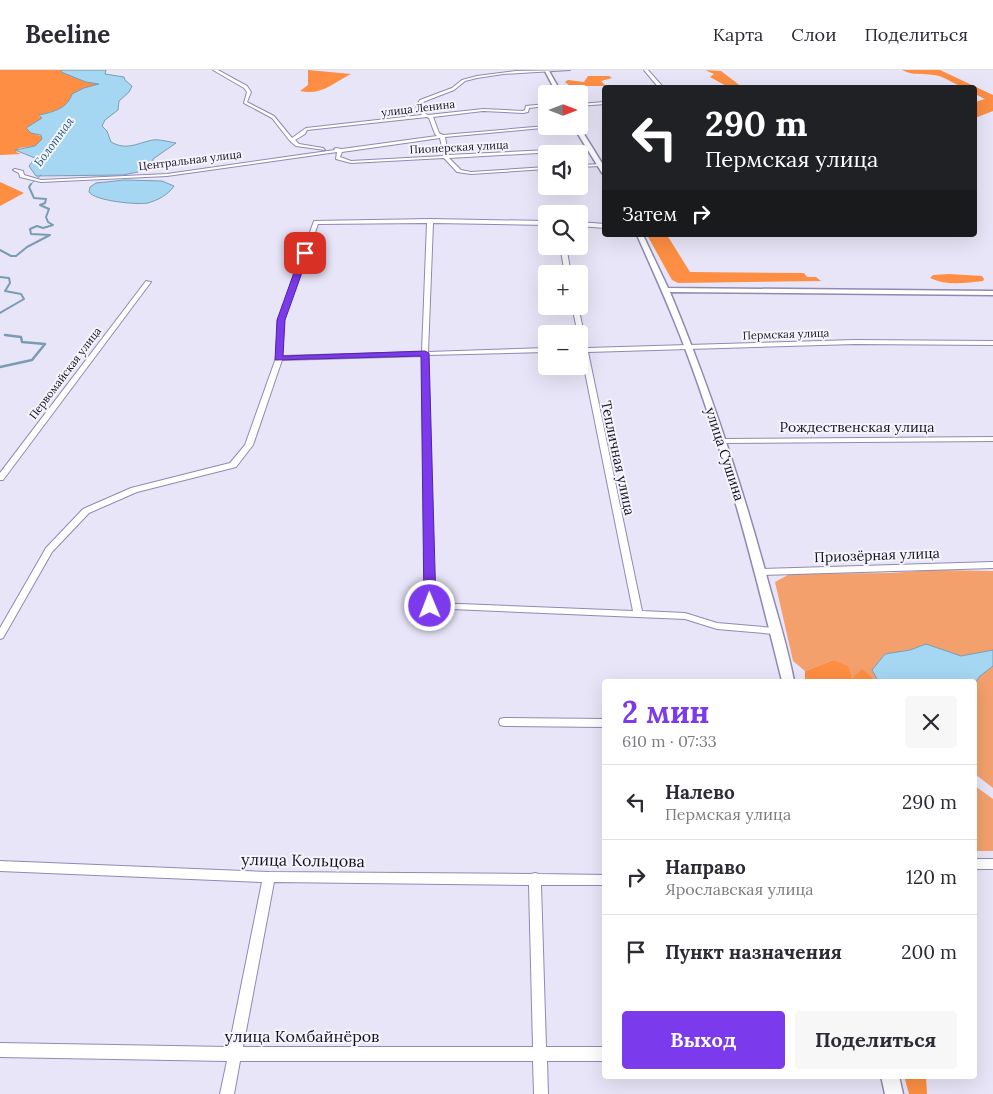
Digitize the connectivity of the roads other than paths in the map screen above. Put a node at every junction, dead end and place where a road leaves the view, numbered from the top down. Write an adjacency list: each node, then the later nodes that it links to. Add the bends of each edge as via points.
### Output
1 (215, 70): 15 (street, via 246,87 249,92 245,102 273,117)
2 (559, 70): 3 (street); 5 (street)
3 (568, 70)
4 (646, 70): 7 (street)
5 (547, 72): 6 (street); 11 (street, via 521,71 464,80 442,94 420,101 418,106)
6 (555, 85)
7 (659, 85)
8 (602, 103): 9 (street)
9 (588, 104)
10 (538, 106): 11 (street, улица Ленина, via 527,107 524,112 483,110)
11 (426, 116): 14 (street, via 431,117 437,134); 15 (street, улица Ленина, via 306,128)
12 (538, 128): 14 (street, Центральная улица)
13 (581, 135): 17 (street)
14 (442, 136): 16 (street, Центральная улица); 19 (street)
15 (292, 140): 16 (street, Центральная улица, via 298,145)
16 (340, 149): 19 (street, Пионерская улица, via 338,158 351,162); 25 (street, Центральная улица, via 167,175 29,180)
17 (590, 149): 18 (street, Пионерская улица); 21 (street)
18 (524, 154): 19 (street, Пионерская улица); 22 (street)
19 (446, 158): 22 (street, via 454,168 471,173)
20 (588, 167): 24 (street)
21 (602, 167)
22 (534, 168): 23 (street)
23 (538, 168)
24 (602, 168)
25 (15, 170)
26 (430, 221): 27 (street); 38 (street); 39 (street, via 316,222 281,320)
27 (538, 223)
28 (588, 225): 29 (street)
29 (602, 226)
30 (641, 237): 32 (street, улица Сушина)
31 (148, 282): 43 (street, Первомайская улица)
32 (668, 290): 33 (street); 35 (street, улица Сушина)
33 (993, 293)
34 (993, 343): 35 (street, Пермская улица, via 846,342)
35 (689, 348): 37 (street, Пермская улица); 42 (street, улица Сушина)
36 (538, 350): 38 (street)
37 (588, 350)
38 (425, 353): 39 (street); 46 (street, via 430,606)
39 (278, 358): 48 (street, via 249,445 233,464 134,490 86,511 49,550)
40 (586, 375): 46 (street, Тепличная улица)
41 (993, 439): 42 (street, Рождественская улица)
42 (722, 441): 45 (street, улица Сушина)
43 (0, 478)
44 (993, 565): 45 (street, Приозёрная улица)
45 (761, 572): 47 (street, улица Сушина)
46 (638, 614): 47 (street, via 685,616 717,626)
47 (775, 631): 49 (street, улица Сушина)
48 (0, 636)
49 (787, 679)
50 (504, 722): 51 (street)
51 (602, 723)
52 (977, 864): 53 (street)
53 (993, 864)
54 (0, 866): 55 (street, улица Кольцова)
55 (269, 877): 56 (street, улица Кольцова); 60 (street)
56 (535, 878): 57 (street, улица Кольцова); 59 (street)
57 (602, 880)
58 (0, 1050): 60 (street, улица Комбайнёров)
59 (540, 1052): 60 (street, улица Комбайнёров); 61 (street, улица Комбайнёров); 64 (street)
60 (234, 1054): 63 (street)
61 (602, 1054)
62 (891, 1079): 65 (street)
63 (227, 1094)
64 (541, 1094)
65 (894, 1094)

